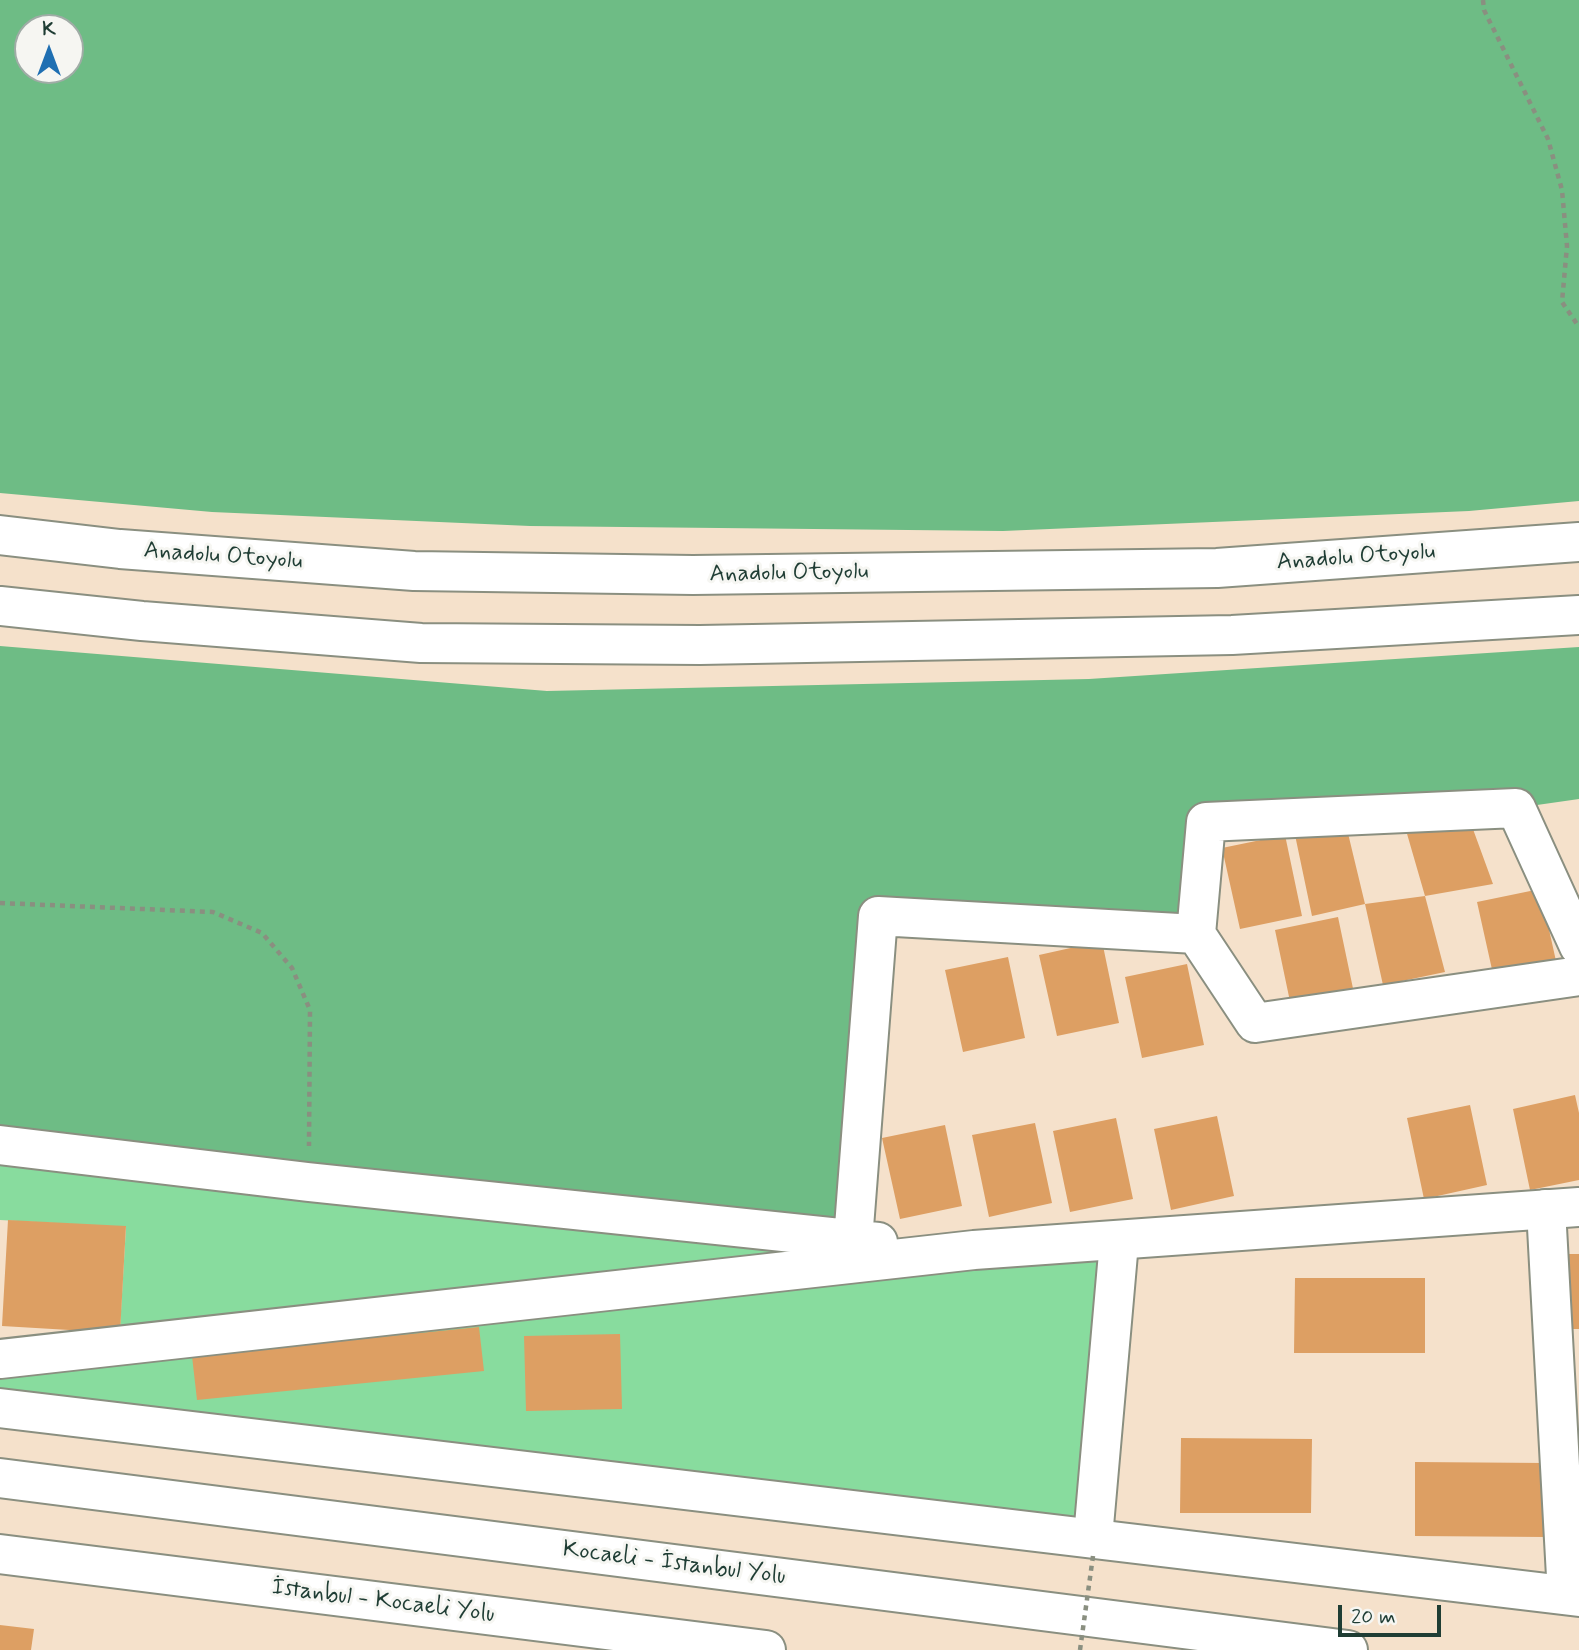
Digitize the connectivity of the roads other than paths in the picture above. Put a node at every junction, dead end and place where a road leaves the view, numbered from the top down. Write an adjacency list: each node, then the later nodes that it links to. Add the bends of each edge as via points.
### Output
1 (0, 535): 2 (main road, Anadolu Otoyolu, via 120,549 414,571 693,575 1217,568)
2 (1579, 542)
3 (0, 606): 4 (main road, via 421,643 686,645 1232,635)
4 (1579, 615)
5 (1196, 934): 6 (main road, via 1206,822 1516,808); 7 (main road, via 1255,1023); 10 (main road, via 878,916)
6 (1579, 946)
7 (1579, 976)
8 (0, 1145): 10 (main road)
9 (1562, 1208): 11 (main road); 18 (main road)
10 (853, 1240): 12 (main road)
11 (1119, 1242): 12 (main road); 16 (main road)
12 (974, 1250): 13 (main road)
13 (0, 1359)
14 (0, 1408): 16 (main road)
15 (0, 1478): 20 (main road, Kocaeli - İstanbul Yolu)
16 (1093, 1546): 18 (main road)
17 (0, 1554): 19 (main road, İstanbul - Kocaeli Yolu)
18 (1573, 1596)
19 (766, 1650)
20 (1348, 1650)

